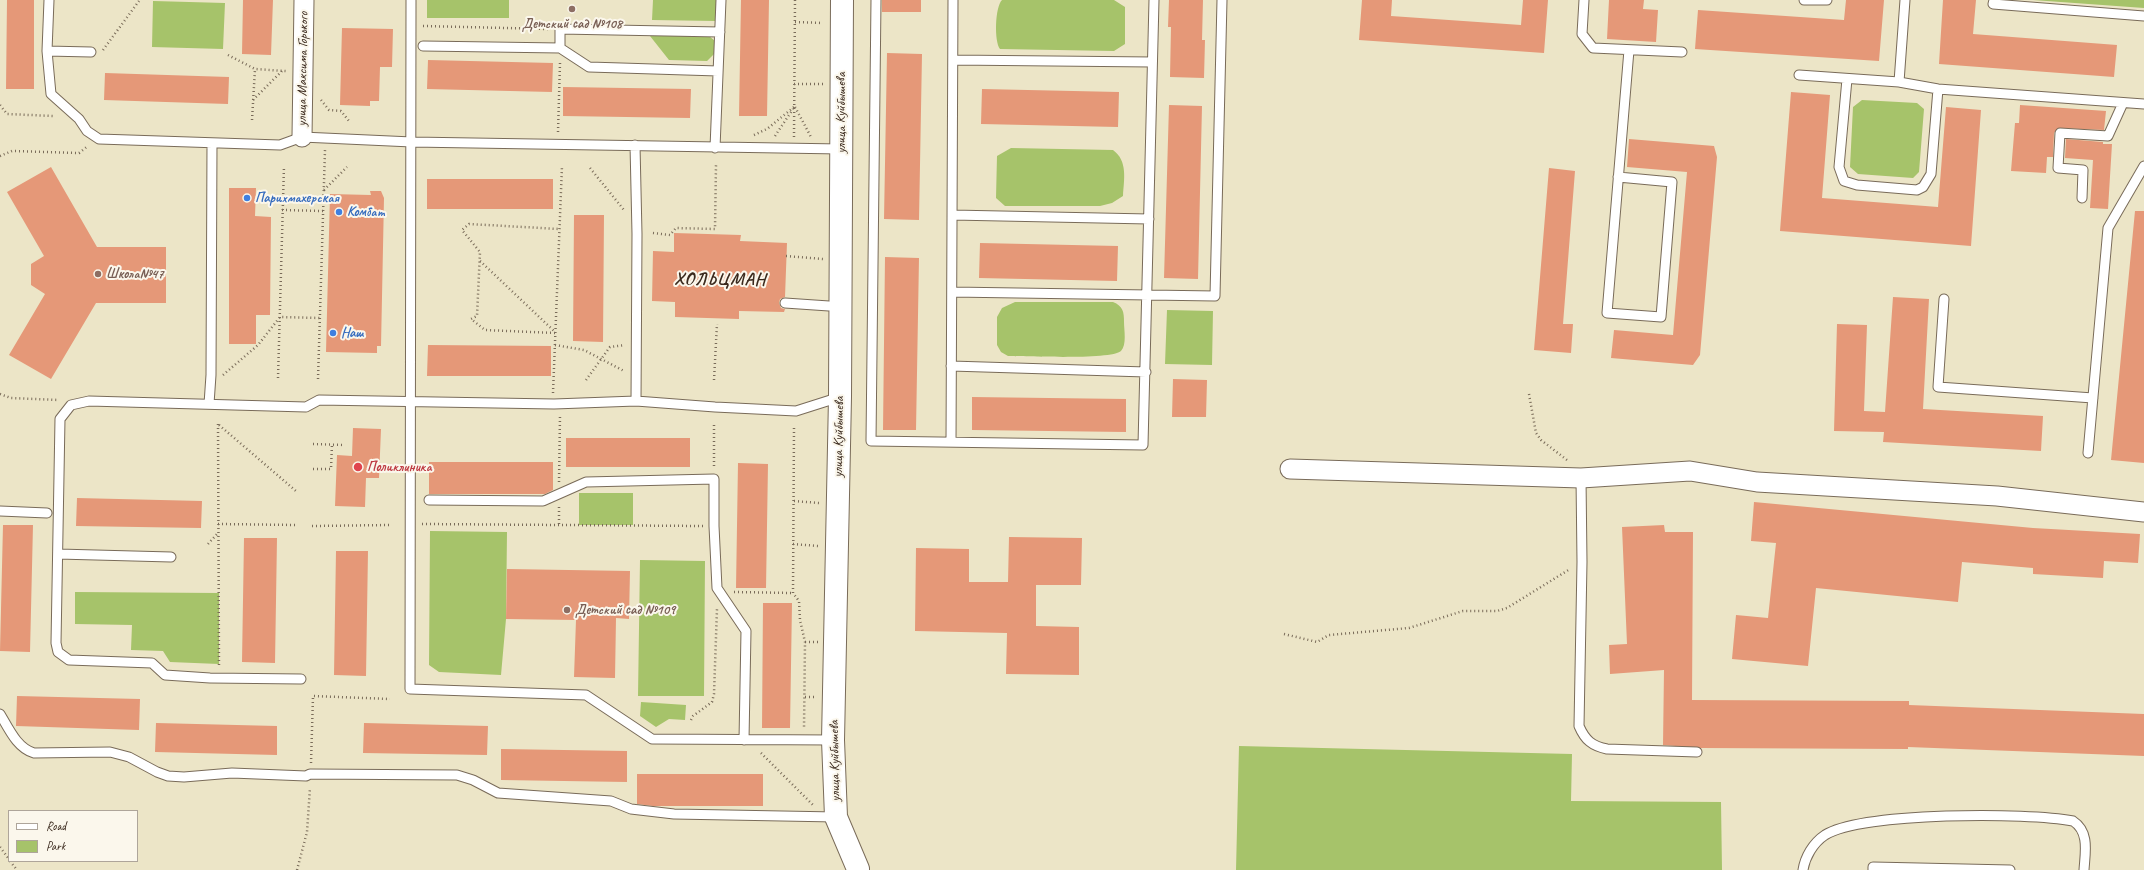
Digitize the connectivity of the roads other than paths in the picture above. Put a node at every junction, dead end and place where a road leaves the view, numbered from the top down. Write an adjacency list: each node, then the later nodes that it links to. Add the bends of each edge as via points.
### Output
1 (49, 0): 20 (lane)
2 (304, 0): 32 (street, улица Максима Горького)
3 (411, 0): 34 (lane)
4 (721, 0): 16 (lane)
5 (842, 0): 37 (street, улица Куйбышева)
6 (876, 0): 55 (lane, via 871,441)
7 (953, 0): 23 (lane)
8 (1154, 0): 24 (lane)
9 (1222, 0): 44 (lane, via 1215,296)
10 (1584, 0): 19 (lane, via 1582,34 1593,48)
11 (1804, 0): 12 (lane)
12 (1827, 0)
13 (1906, 0): 28 (lane)
14 (1994, 0): 15 (lane, via 1993,4)
15 (2144, 16)
16 (720, 32): 18 (lane, via 560,29); 25 (lane)
17 (423, 46): 18 (lane)
18 (560, 48): 25 (lane, via 589,67)
19 (1629, 50): 22 (lane); 39 (lane)
20 (47, 51): 21 (lane); 33 (lane, via 51,94 79,119 87,131 99,139)
21 (91, 52)
22 (1682, 52)
23 (953, 60): 24 (lane); 41 (lane)
24 (1152, 62): 42 (lane)
25 (718, 71): 36 (lane)
26 (1799, 75): 27 (lane)
27 (1847, 79): 28 (lane); 29 (lane, via 1839,167 1844,181 1857,185 1917,190 1923,187 1931,174)
28 (1899, 82): 29 (lane)
29 (1938, 88): 30 (lane)
30 (2123, 103): 31 (lane); 40 (lane, via 2108,136 2060,133 2058,168 2083,170)
31 (2144, 104)
32 (302, 137): 33 (lane, via 280,146); 34 (lane)
33 (212, 142): 54 (lane)
34 (412, 142): 35 (lane); 52 (lane)
35 (635, 145): 36 (lane); 53 (lane)
36 (715, 148): 37 (lane)
37 (841, 149): 50 (street, улица Куйбышева)
38 (2144, 166): 51 (lane, via 2108,228)
39 (1618, 177): 39 (lane, via 1607,313 1661,317 1672,182)
40 (2082, 198)
41 (952, 215): 42 (lane); 43 (lane)
42 (1149, 220): 44 (lane)
43 (952, 292): 44 (lane); 48 (lane)
44 (1148, 295): 49 (lane)
45 (1944, 299): 51 (lane, via 1938,387)
46 (785, 303): 47 (lane)
47 (829, 306)
48 (951, 366): 49 (lane); 55 (lane)
49 (1146, 372): 55 (lane, via 1143,445)
50 (840, 396): 53 (lane, via 796,411); 68 (street, улица Куйбышева)
51 (2093, 398): 56 (lane)
52 (410, 401): 53 (lane, via 554,404); 54 (lane, via 320,400 306,407); 67 (lane, via 410,689 586,695 652,739)
53 (636, 401)
54 (209, 404): 63 (lane, via 89,401 71,405 64,411 60,419)
55 (951, 442)
56 (2088, 453)
57 (1290, 469): 58 (street)
58 (1581, 478): 61 (street, via 1690,471 1758,482 1997,496); 69 (lane, via 1579,726 1583,735 1592,744 1607,749)
59 (429, 500): 67 (lane, via 542,501 586,482 714,479 718,590 746,631)
60 (0, 511): 62 (lane)
61 (2144, 512)
62 (47, 513)
63 (58, 554): 64 (lane); 65 (lane, via 56,646 63,657 75,660 152,663 165,675)
64 (171, 557)
65 (301, 679)
66 (0, 714): 70 (lane, via 18,744 26,751 118,753 168,776 190,777 232,773 306,776 457,775 498,793 611,801 631,809 645,811 674,814)
67 (744, 740): 68 (lane)
68 (833, 740): 70 (street, улица Куйбышева)
69 (1697, 752)
70 (836, 817): 71 (street, улица Куйбышева)
71 (857, 869)
72 (1803, 870): 75 (lane, via 1805,858 1814,846 1824,836 1838,829 1889,820 1953,816 2073,821 2081,826 2084,832)
73 (1873, 870): 74 (lane, via 1873,867)
74 (2010, 870)
75 (2084, 870)

